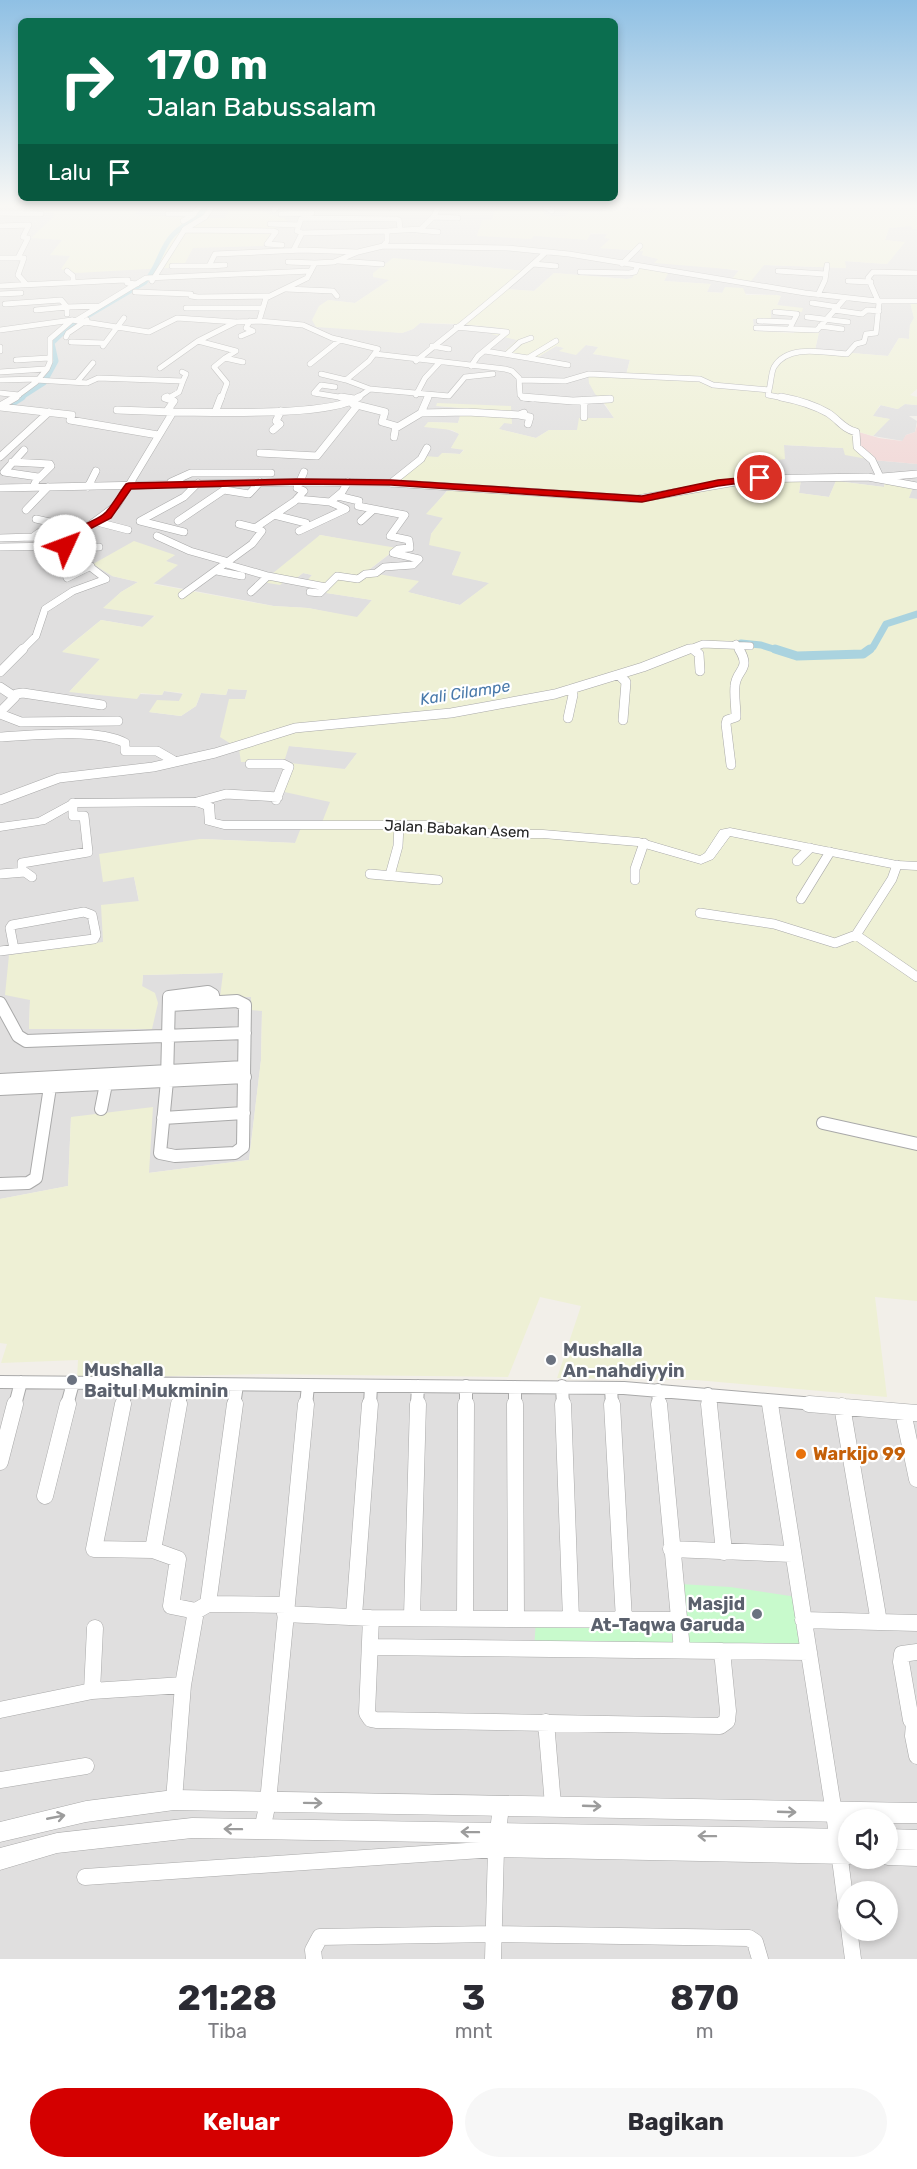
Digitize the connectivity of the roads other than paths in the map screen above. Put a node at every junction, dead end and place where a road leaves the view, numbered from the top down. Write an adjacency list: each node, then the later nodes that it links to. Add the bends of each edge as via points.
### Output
1 (118, 295): 14 (street)
2 (128, 295): 28 (street)
3 (192, 295): 16 (street)
4 (224, 295): 8 (street)
5 (496, 295): 38 (street)
6 (822, 295): 9 (street)
7 (876, 295): 10 (street)
8 (268, 296): 17 (street)
9 (845, 298): 10 (street); 20 (street)
10 (878, 301): 11 (street); 21 (street)
11 (917, 301)
12 (812, 303): 20 (street)
13 (5, 304): 15 (street, via 61,300)
14 (100, 306): 15 (street); 28 (street)
15 (67, 307): 18 (street); 28 (street)
16 (186, 308): 17 (street); 26 (street)
17 (262, 308): 30 (street)
18 (36, 310)
19 (811, 310): 20 (street)
20 (834, 310): 21 (street, via 861,314); 27 (street)
21 (879, 311): 77 (street, via 875,334 866,334 864,342 856,344 849,353 799,352 777,363)
22 (775, 312): 35 (street, via 797,314)
23 (51, 314): 32 (street)
24 (807, 317): 27 (street)
25 (124, 318): 37 (street)
26 (180, 318): 33 (street); 37 (street, via 150,332)
27 (826, 319): 34 (street); 36 (street)
28 (77, 321): 32 (street); 37 (street); 37 (street, via 68,333 69,339 104,345); 52 (street, via 50,339)
29 (250, 321): 30 (street); 33 (street); 42 (street, via 246,328 253,331)
30 (259, 321): 44 (street, via 303,325)
31 (759, 321): 35 (street)
32 (54, 322): 41 (street)
33 (236, 322): 45 (street)
34 (848, 322)
35 (791, 325): 36 (street, via 815,330); 39 (street)
36 (820, 326): 40 (street)
37 (117, 327)
38 (456, 327): 47 (street); 49 (street, via 507,332)
39 (756, 328)
40 (842, 328)
41 (0, 330)
42 (241, 336)
43 (531, 338): 51 (street)
44 (340, 340): 50 (street, via 377,348); 60 (street)
45 (198, 341): 53 (street, via 237,351); 63 (street)
46 (556, 341): 54 (street)
47 (432, 346): 48 (street); 56 (street)
48 (449, 349)
49 (485, 351): 51 (street); 62 (street)
50 (375, 354): 56 (street); 70 (street)
51 (507, 354): 54 (street)
52 (49, 358): 55 (street); 64 (street)
53 (225, 358): 57 (street); 90 (street, via 214,367 227,383)
54 (528, 358): 61 (street)
55 (16, 360)
56 (416, 361): 59 (street)
57 (243, 362)
58 (93, 363): 74 (street)
59 (439, 363): 62 (street); 81 (street)
60 (310, 364)
61 (568, 365)
62 (471, 366): 71 (street, via 509,370)
63 (160, 368)
64 (45, 369): 65 (street); 69 (street)
65 (0, 372)
66 (182, 372): 73 (street, via 186,375)
67 (321, 374): 70 (street)
68 (494, 374): 82 (street, via 465,377 449,396)
69 (38, 380): 72 (street); 74 (street); 80 (street)
70 (346, 380): 76 (street)
71 (520, 380): 77 (street, via 632,375 700,379 713,385); 85 (street, via 518,397)
72 (1, 381)
73 (183, 381): 74 (street, via 96,378); 91 (street, via 179,392 165,398 174,401)
74 (77, 382)
75 (335, 387): 86 (street, via 321,385 314,392)
76 (370, 389): 81 (street); 86 (street)
77 (769, 390): 112 (street, via 768,395 807,403 841,422 845,429 856,432 856,447 867,452)
78 (594, 391): 83 (street)
79 (0, 393): 80 (street)
80 (19, 395): 87 (street)
81 (416, 395): 82 (street)
82 (428, 396): 94 (street)
83 (600, 399): 84 (street); 85 (street)
84 (610, 399)
85 (584, 401): 96 (street)
86 (354, 403): 92 (street); 98 (street, via 385,412 382,422); 104 (street, via 317,456)
87 (1, 407): 93 (street)
88 (515, 407): 95 (street)
89 (117, 410): 91 (street)
90 (216, 410): 91 (street); 92 (street, via 259,414)
91 (170, 411): 100 (street)
92 (281, 411): 99 (street, via 276,421 280,424)
93 (49, 412): 100 (street, via 73,415 70,420 96,427); 105 (street)
94 (421, 413): 95 (street); 98 (street)
95 (519, 414): 97 (street, via 531,417)
96 (584, 417)
97 (528, 424)
98 (396, 428): 101 (street)
99 (273, 430)
100 (158, 435): 119 (street)
101 (394, 437)
102 (427, 448): 117 (street, via 423,457)
103 (24, 450): 106 (street)
104 (260, 453)
105 (0, 457): 106 (street)
106 (14, 460): 111 (street, via 5,473); 111 (street, via 50,464)
107 (96, 471): 123 (street)
108 (304, 472): 113 (street)
109 (271, 473): 118 (street, via 189,474)
110 (917, 474): 112 (street)
111 (39, 478): 121 (street)
112 (881, 478): 117 (street, via 746,479 642,499); 120 (street)
113 (299, 482): 114 (street); 116 (street); 126 (street, via 297,488 304,491)
114 (348, 482): 117 (street); 125 (street)
115 (198, 483): 116 (street); 118 (street); 142 (street, via 172,505 140,521)
116 (260, 483): 133 (street, via 249,494 224,490)
117 (391, 483)
118 (167, 484): 119 (street)
119 (129, 486): 123 (street); 132 (street, via 107,516)
120 (917, 486)
121 (33, 487): 122 (street); 124 (street)
122 (48, 487): 123 (street); 128 (street)
123 (88, 487)
124 (0, 488)
125 (338, 496): 127 (street); 129 (street)
126 (297, 499): 127 (street); 130 (street)
127 (330, 502): 141 (street, via 346,509)
128 (26, 510)
129 (374, 510): 134 (street); 156 (street, via 405,515 389,535 409,540 410,548 399,548 393,553 418,557 417,562 384,567 357,579 337,576)
130 (274, 515): 136 (street); 138 (street)
131 (36, 519): 135 (street)
132 (95, 519): 139 (street); 140 (street)
133 (178, 521)
134 (361, 521)
135 (54, 523): 139 (street); 144 (street)
136 (306, 523)
137 (239, 524): 138 (street)
138 (255, 528): 150 (street, via 262,531)
139 (82, 529): 148 (street)
140 (128, 530)
141 (299, 531)
142 (184, 532)
143 (157, 536): 150 (street)
144 (33, 537): 145 (street); 146 (street)
145 (0, 538)
146 (65, 546): 147 (street); 148 (street)
147 (0, 547)
148 (77, 547): 149 (street); 151 (street, via 80,559)
149 (99, 547)
150 (228, 563): 152 (street); 154 (street)
151 (91, 566): 155 (street); 164 (street, via 106,579 73,591 45,609 36,636)
152 (217, 571): 153 (street); 159 (street)
153 (242, 576)
154 (268, 576): 156 (street); 157 (street)
155 (67, 578)
156 (326, 587): 158 (street, via 320,593)
157 (250, 592)
158 (310, 592)
159 (182, 595)
160 (736, 644): 161 (street); 162 (street, via 707,643); 177 (street, via 745,666 735,683 736,717 726,721)
161 (750, 646)
162 (691, 648): 163 (street, via 699,654); 165 (street)
163 (700, 671)
164 (0, 672)
165 (619, 675): 167 (street); 173 (street, via 626,682)
166 (0, 687): 168 (street)
167 (571, 689): 171 (street); 175 (street, via 451,713 302,727)
168 (15, 697): 169 (street, via 23,693); 170 (street)
169 (102, 705)
170 (0, 713): 172 (street, via 21,722)
171 (568, 718)
172 (118, 720)
173 (623, 720)
174 (0, 737): 175 (street, via 55,734 116,738 125,742 125,751 157,751)
175 (174, 760): 178 (street, via 118,772 59,778)
176 (250, 764): 179 (street, via 288,765 277,798 221,794)
177 (731, 765)
178 (0, 800)
179 (197, 802): 180 (street); 181 (street, Jalan Babakan Asem, via 210,807 209,820 224,825)
180 (73, 803): 182 (street, via 38,822); 189 (street, via 73,816 84,816 88,852 22,863)
181 (399, 825): 183 (street, Jalan Babakan Asem); 192 (street)
182 (0, 827)
183 (644, 843): 184 (street, Jalan Babakan Asem, via 701,860 709,856 727,831); 195 (street)
184 (810, 848): 185 (street, Jalan Babakan Asem); 186 (street)
185 (830, 852): 187 (street, Jalan Babakan Asem); 196 (street)
186 (797, 861)
187 (897, 865): 188 (street, Jalan Babakan Asem); 198 (street)
188 (917, 866)
189 (22, 872): 190 (street); 193 (street)
190 (0, 874)
191 (370, 874): 192 (street)
192 (390, 875): 194 (street)
193 (32, 877)
194 (438, 880)
195 (635, 880)
196 (801, 899)
197 (700, 913): 198 (street, via 774,924 835,943)
198 (856, 935): 201 (street)
199 (14, 949): 199 (street, via 12,925 84,912 92,915 94,939); 200 (street)
200 (0, 951)
201 (917, 977)
202 (0, 1002): 204 (street, via 18,1036 26,1041)
203 (245, 1033): 204 (street); 204 (street, via 244,1003 214,1002 170,1005); 205 (street)
204 (169, 1036): 206 (street)
205 (244, 1072): 206 (street); 212 (street)
206 (167, 1077): 207 (street); 208 (street); 213 (street)
207 (0, 1080)
208 (105, 1084): 209 (street); 211 (street)
209 (50, 1087): 210 (street); 216 (street, via 36,1178 28,1183)
210 (0, 1089)
211 (101, 1109)
212 (244, 1113): 213 (street); 213 (street, via 241,1150 205,1155 161,1155)
213 (163, 1118)
214 (823, 1123): 215 (street)
215 (917, 1144)
216 (0, 1184)
217 (0, 1382): 218 (street)
218 (21, 1382): 219 (street); 235 (street)
219 (73, 1383): 220 (street); 237 (street)
220 (127, 1383): 221 (street); 238 (street, via 94,1549)
221 (183, 1384): 222 (street); 238 (street)
222 (237, 1384): 223 (street); 242 (street)
223 (308, 1386): 224 (street); 243 (street)
224 (371, 1386): 225 (street); 244 (street)
225 (418, 1386): 226 (street); 245 (street)
226 (466, 1386): 228 (street); 247 (street)
227 (562, 1386): 228 (street); 229 (street); 249 (street)
228 (515, 1387): 248 (street)
229 (610, 1388): 230 (street); 250 (street)
230 (658, 1390): 231 (street); 239 (street)
231 (708, 1394): 232 (street); 240 (street)
232 (770, 1401): 233 (street); 241 (street)
233 (842, 1406): 234 (street); 253 (street)
234 (910, 1412): 236 (street)
235 (0, 1462)
236 (917, 1479)
237 (45, 1496)
238 (153, 1550): 242 (street, via 178,1559 171,1606)
239 (671, 1550): 240 (street); 251 (street)
240 (724, 1552): 241 (street)
241 (792, 1554): 252 (street)
242 (202, 1607): 243 (street); 261 (street)
243 (285, 1610): 244 (street); 270 (street)
244 (354, 1616): 246 (street)
245 (412, 1616): 246 (street); 247 (street)
246 (371, 1618): 256 (street)
247 (465, 1618): 248 (street)
248 (516, 1618): 249 (street)
249 (571, 1619): 250 (street)
250 (624, 1620): 251 (street)
251 (679, 1620): 257 (street)
252 (803, 1620): 253 (street); 259 (street)
253 (879, 1622): 254 (street)
254 (917, 1623)
255 (95, 1628): 262 (street)
256 (371, 1647): 257 (street); 264 (street, via 367,1713 371,1719)
257 (682, 1650): 258 (street)
258 (722, 1651): 259 (street); 264 (street, via 729,1711 724,1725)
259 (808, 1652): 273 (street)
260 (917, 1652): 265 (street, via 902,1654 901,1662 911,1720)
261 (183, 1685): 262 (street); 269 (street)
262 (92, 1691): 263 (street)
263 (0, 1710)
264 (546, 1722): 271 (street)
265 (916, 1724): 266 (street, via 913,1736)
266 (917, 1756)
267 (86, 1766): 268 (street)
268 (0, 1780)
269 (174, 1800): 270 (street); 277 (street, one-way to 269, via 106,1807)
270 (268, 1802): 272 (street, one-way to 272); 276 (street)
271 (553, 1805): 272 (street); 273 (street, one-way to 273)
272 (501, 1806): 279 (street)
273 (834, 1813): 274 (street); 275 (street)
274 (917, 1813)
275 (838, 1828)
276 (262, 1830): 279 (street, one-way to 276); 284 (street, one-way to 284, via 192,1828 57,1843)
277 (0, 1832)
278 (898, 1839): 280 (street)
279 (497, 1840): 281 (street); 286 (street); 287 (street)
280 (917, 1840)
281 (838, 1847)
282 (898, 1857): 283 (street)
283 (917, 1857)
284 (0, 1858)
285 (845, 1869): 291 (street)
286 (84, 1877)
287 (492, 1934): 288 (street, via 320,1937 314,1944); 289 (street); 290 (street, via 749,1938 755,1941)
288 (314, 1959)
289 (493, 1959)
290 (760, 1959)
291 (853, 1959)

